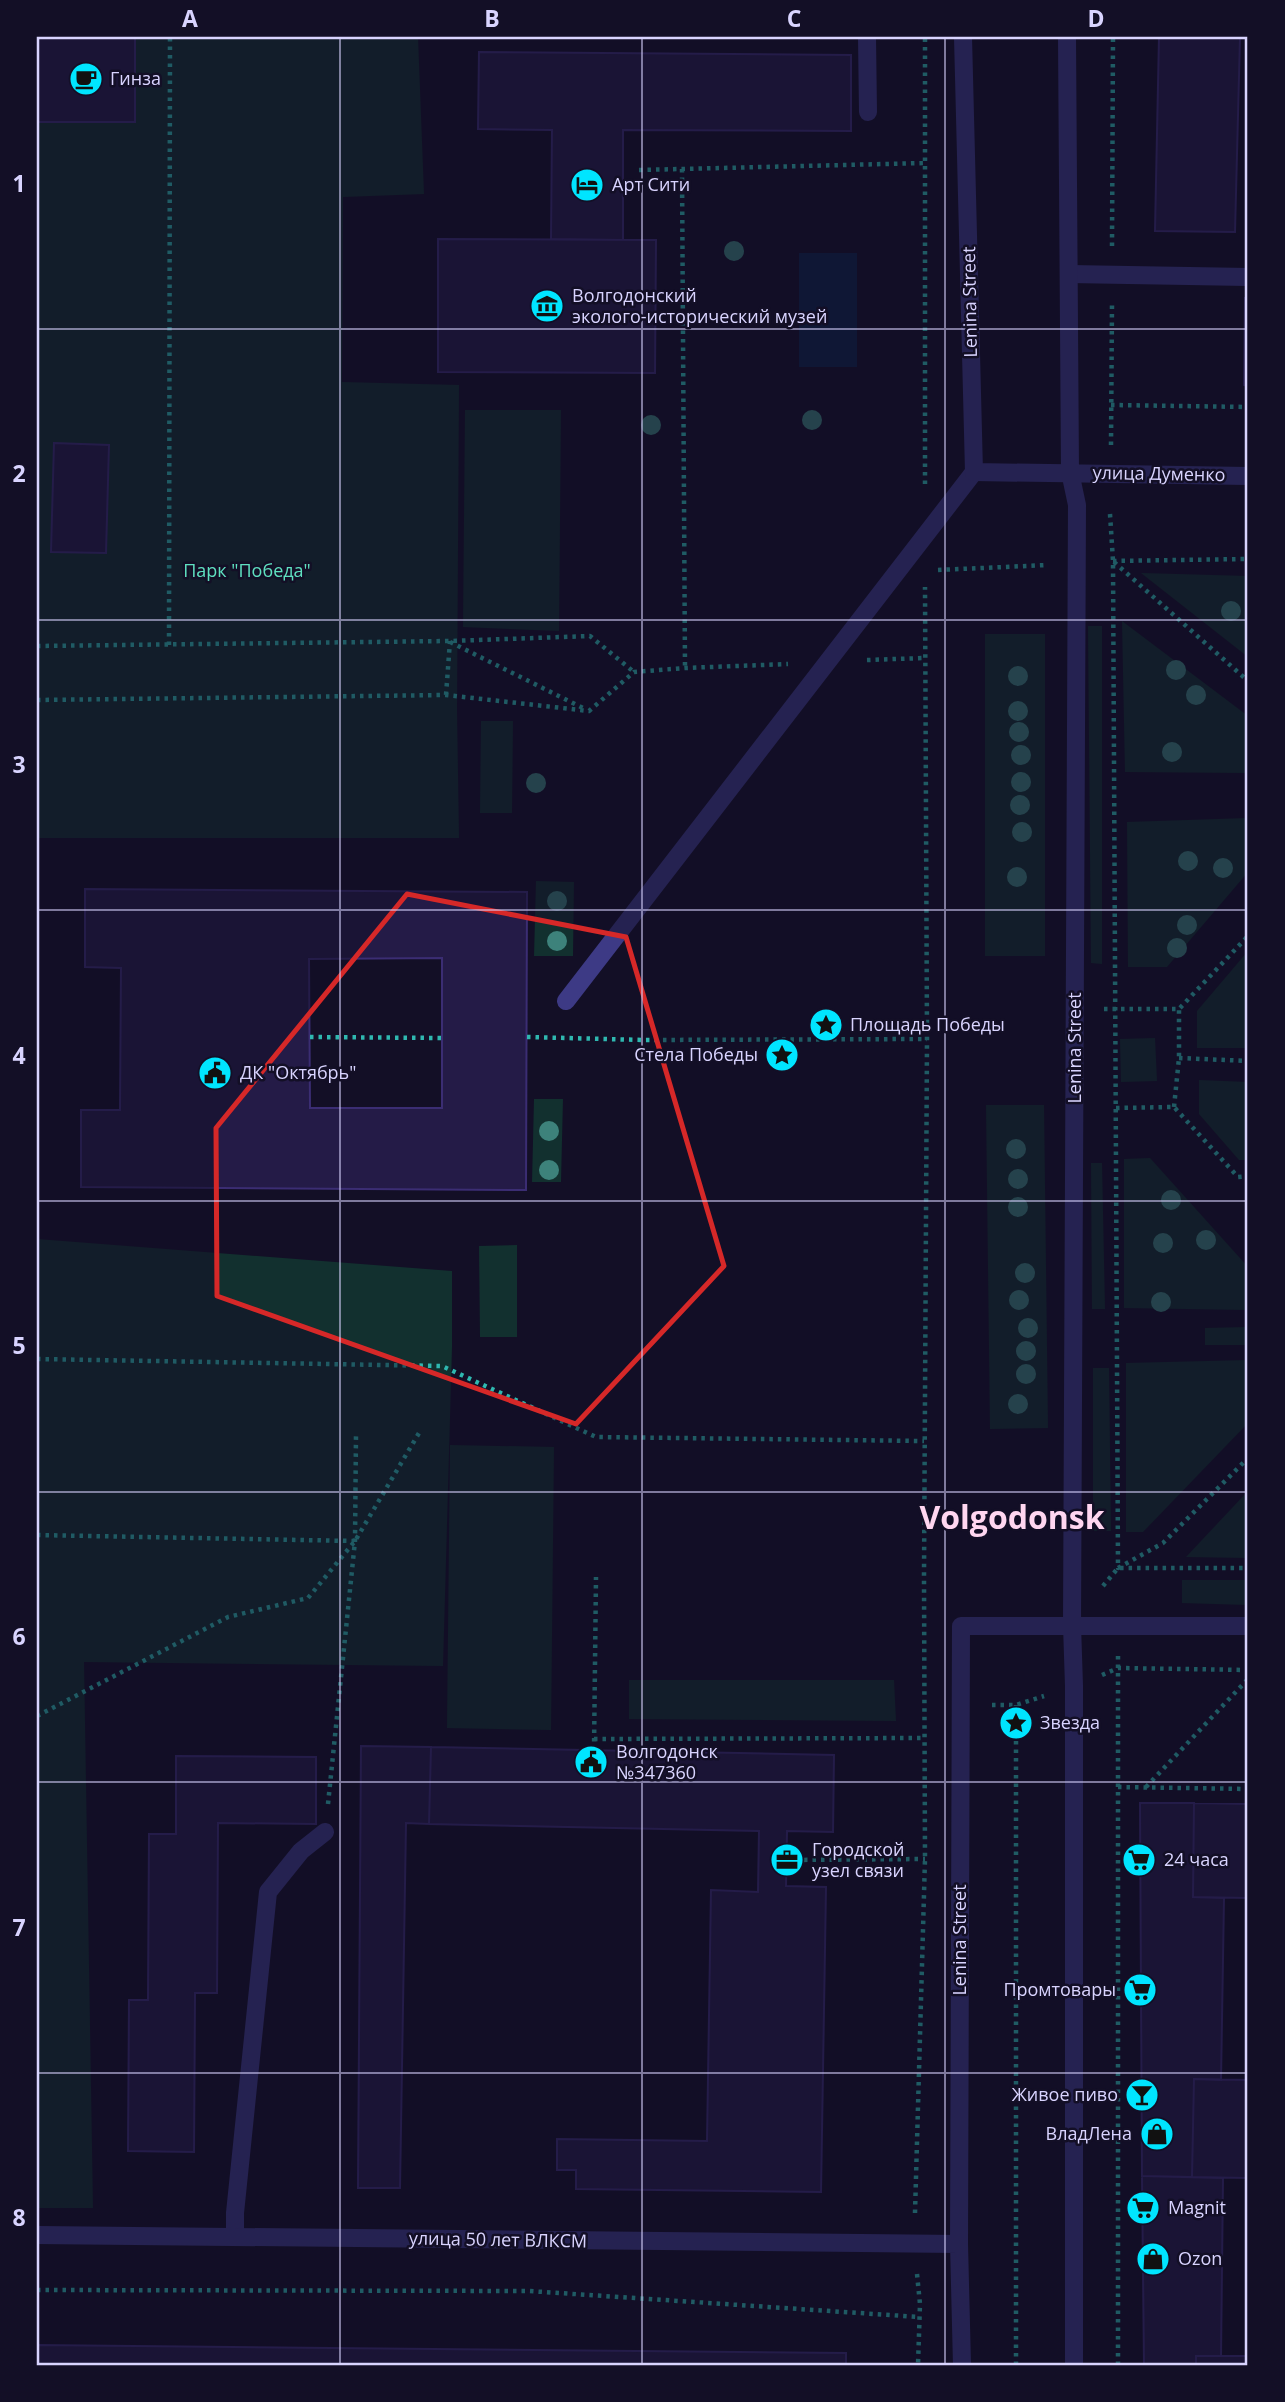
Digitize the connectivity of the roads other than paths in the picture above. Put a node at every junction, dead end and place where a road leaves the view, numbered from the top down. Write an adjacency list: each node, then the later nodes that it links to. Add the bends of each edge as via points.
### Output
1 (867, 37): 4 (street)
2 (963, 37): 7 (street, Lenina Street)
3 (1067, 37): 5 (street, Lenina Street)
4 (869, 112)
5 (1069, 274): 6 (street); 8 (street, Lenina Street)
6 (1248, 277)
7 (974, 472): 8 (street); 10 (street)
8 (1070, 472): 9 (street, улица Думенко); 11 (street, Lenina Street, via 1077,505)
9 (1248, 476)
10 (566, 1001)
11 (1072, 1625): 12 (street); 16 (street, Lenina Street, via 961,1626); 18 (street, Lenina Street)
12 (1248, 1626)
13 (325, 1832): 15 (street, via 301,1851 268,1892)
14 (37, 2235): 15 (street, улица 50 лет ВЛКСМ)
15 (235, 2237): 16 (street, улица 50 лет ВЛКСМ)
16 (959, 2244): 17 (street, Lenina Street)
17 (962, 2365)
18 (1074, 2365)

